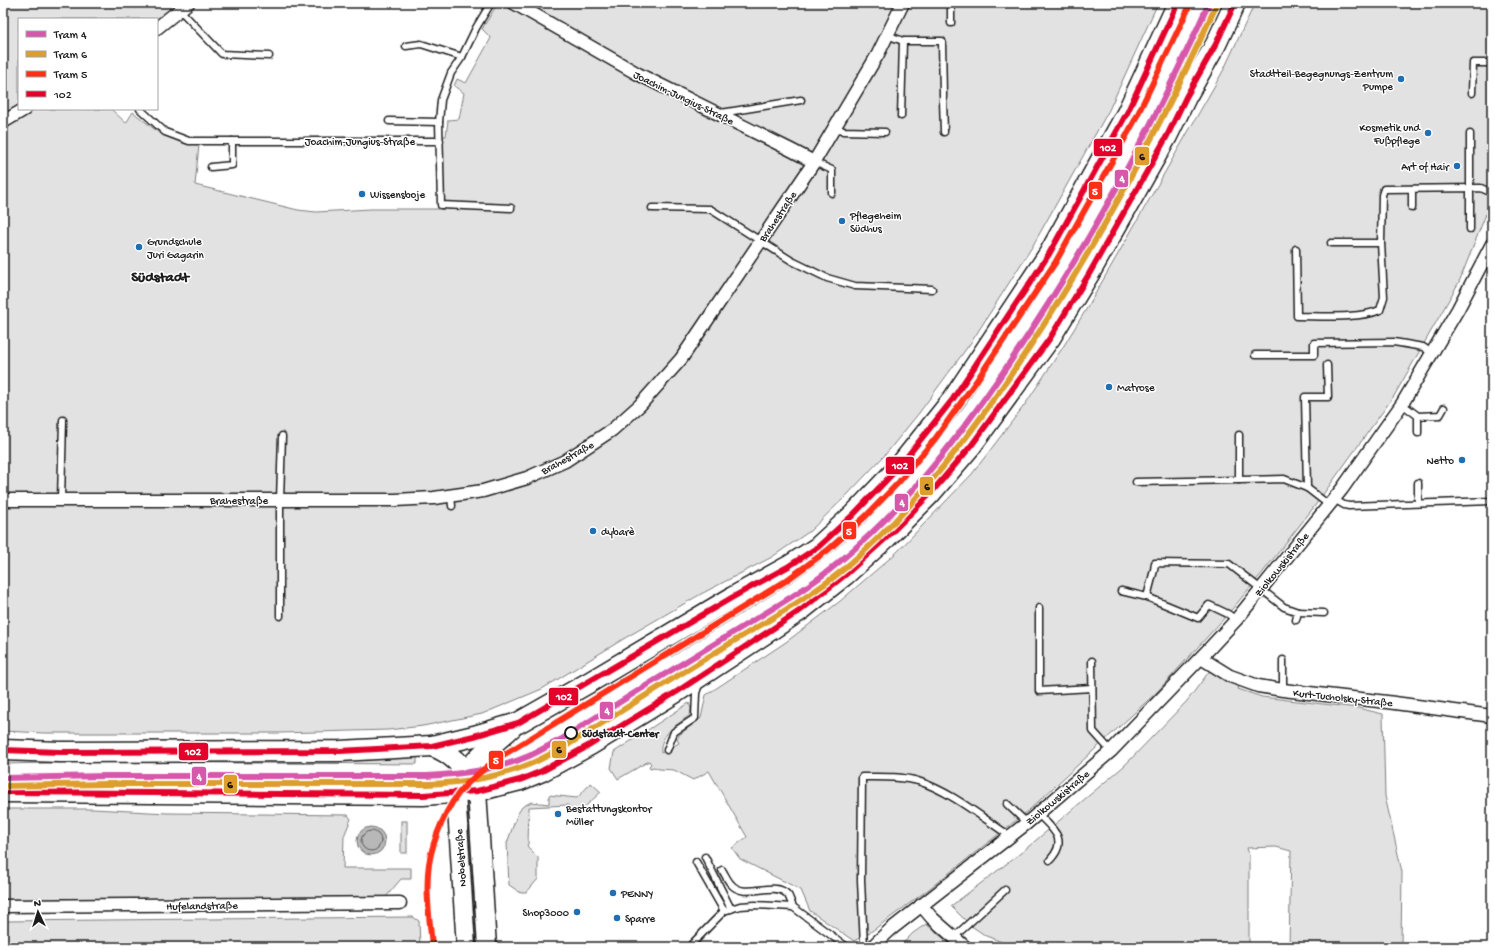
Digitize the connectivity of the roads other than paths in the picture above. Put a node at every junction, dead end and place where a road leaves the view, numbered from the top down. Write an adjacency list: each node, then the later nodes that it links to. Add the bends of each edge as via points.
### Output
1 (491, 3): 14 (lane)
2 (514, 3): 20 (street, Joachim-Jungius-Straße, via 621,65)
3 (903, 3): 10 (street, Brahestraße)
4 (951, 3): 8 (lane)
5 (1178, 3): 83 (main road, via 1127,113 1049,254 953,399 898,468 818,547)
6 (1235, 3): 79 (main road, via 1167,136 1090,274 1050,338 971,446 930,494 845,575 801,610)
7 (184, 7): 9 (street); 13 (lane, via 222,54)
8 (951, 22)
9 (158, 27)
10 (887, 36): 11 (lane); 25 (street, Brahestraße)
11 (903, 40): 21 (lane); 27 (lane, via 942,41)
12 (406, 46): 14 (lane, via 421,44)
13 (269, 56)
14 (462, 57): 24 (lane, via 451,73 441,100)
15 (1492, 63): 16 (lane, via 1473,63)
16 (1472, 93)
17 (801, 100): 20 (lane)
18 (23, 110): 23 (street)
19 (141, 110): 29 (lane, Joachim-Jungius-Straße, via 165,132 189,141)
20 (717, 114): 31 (street, Joachim-Jungius-Straße)
21 (901, 116)
22 (389, 121): 24 (lane)
23 (3, 122)
24 (439, 122): 30 (lane)
25 (835, 126): 26 (lane, via 844,132); 31 (street, Brahestraße)
26 (884, 132)
27 (944, 132)
28 (1470, 134): 33 (lane)
29 (232, 141): 30 (lane, Joachim-Jungius-Straße); 32 (lane, via 232,165)
30 (440, 141): 37 (lane, via 441,205)
31 (814, 162): 35 (lane, via 832,170); 41 (street, Brahestraße)
32 (211, 167)
33 (1470, 188): 34 (lane); 36 (lane, via 1481,188); 40 (lane)
34 (1412, 189): 39 (lane); 43 (lane, via 1384,189)
35 (832, 193)
36 (1492, 193)
37 (511, 208)
38 (652, 208): 41 (lane, via 710,209)
39 (1412, 208)
40 (1470, 230)
41 (761, 241): 46 (lane, via 792,261 827,278 854,286); 63 (street, Brahestraße, via 681,358 640,405 612,430 565,461 527,478 452,501)
42 (1331, 243): 43 (lane)
43 (1381, 243): 44 (lane, via 1384,297 1380,310 1342,316 1297,316)
44 (1296, 248)
45 (1490, 252): 47 (street, Ziolkowskistraße)
46 (932, 289)
47 (1432, 353): 48 (lane, via 1423,346 1394,342 1314,343 1314,355); 50 (street, Ziolkowskistraße)
48 (1255, 355)
49 (1326, 365): 60 (lane, via 1328,397 1305,397)
50 (1402, 404): 52 (lane); 65 (street, Ziolkowskistraße)
51 (1444, 408): 52 (lane, via 1440,415)
52 (1418, 416): 54 (lane)
53 (63, 420): 62 (lane)
54 (1418, 433)
55 (1239, 435): 57 (lane)
56 (282, 436): 63 (lane)
57 (1239, 480): 58 (lane); 60 (lane, via 1284,479)
58 (1136, 482)
59 (1418, 483): 66 (lane)
60 (1307, 488): 65 (lane)
61 (3, 500): 62 (street, Brahestraße)
62 (61, 500): 63 (street, Brahestraße)
63 (280, 500): 73 (lane)
64 (1492, 501): 66 (lane)
65 (1332, 502): 66 (lane, via 1349,506); 67 (street, Ziolkowskistraße)
66 (1418, 503)
67 (1262, 589): 69 (lane, via 1229,564 1155,563); 71 (lane, via 1284,607); 74 (street, Ziolkowskistraße)
68 (1121, 591): 69 (lane)
69 (1146, 597): 74 (lane, via 1198,618 1208,605)
70 (1039, 608): 80 (lane, via 1039,690)
71 (1298, 612): 72 (lane); 75 (lane)
72 (1324, 613)
73 (280, 616)
74 (1236, 620): 76 (street, Ziolkowskistraße)
75 (1296, 620)
76 (1201, 658): 81 (street, Kurt-Tucholsky-Straße, via 1230,676 1258,686); 87 (street, Ziolkowskistraße)
77 (1283, 660): 81 (lane)
78 (1092, 661): 80 (lane)
79 (702, 675): 86 (lane, via 696,693 695,718 674,732); 89 (main road, via 604,737 542,771 520,780)
80 (1092, 688): 87 (lane, via 1094,731)
81 (1283, 690): 82 (street, Kurt-Tucholsky-Straße)
82 (1492, 716)
83 (518, 723): 84 (main road); 88 (main road, via 488,749)
84 (432, 746): 85 (main road, via 340,751); 88 (main road, Nobelstraße, via 449,754)
85 (3, 750)
86 (667, 750)
87 (1111, 751): 93 (street, Ziolkowskistraße)
88 (467, 773): 89 (main road, Nobelstraße); 91 (main road)
89 (477, 791): 91 (main road); 109 (main road, Nobelstraße)
90 (3, 792): 91 (main road, via 424,795)
91 (456, 793): 108 (main road, Nobelstraße)
92 (1007, 804): 94 (lane)
93 (1038, 814): 94 (street, Ziolkowskistraße); 97 (lane, via 1058,837 1056,854)
94 (1027, 823): 95 (street, Ziolkowskistraße)
95 (1010, 836): 103 (street, Ziolkowskistraße); 112 (lane, via 953,797 916,780 862,777 861,880)
96 (705, 857): 105 (lane)
97 (1050, 860)
98 (696, 862): 106 (lane)
99 (722, 870): 104 (lane, via 731,885 741,890 773,888 783,891 788,895)
100 (1005, 890): 107 (lane)
101 (400, 903): 102 (street, Hufelandstraße)
102 (3, 906)
103 (921, 906): 107 (street); 113 (street, Ziolkowskistraße, via 885,934)
104 (793, 907): 105 (lane, via 755,905); 111 (lane)
105 (731, 909): 106 (lane)
106 (724, 911): 110 (lane)
107 (953, 938): 114 (street)
108 (466, 947)
109 (487, 947)
110 (688, 947)
111 (848, 947)
112 (864, 947)
113 (873, 947)
114 (965, 947)

